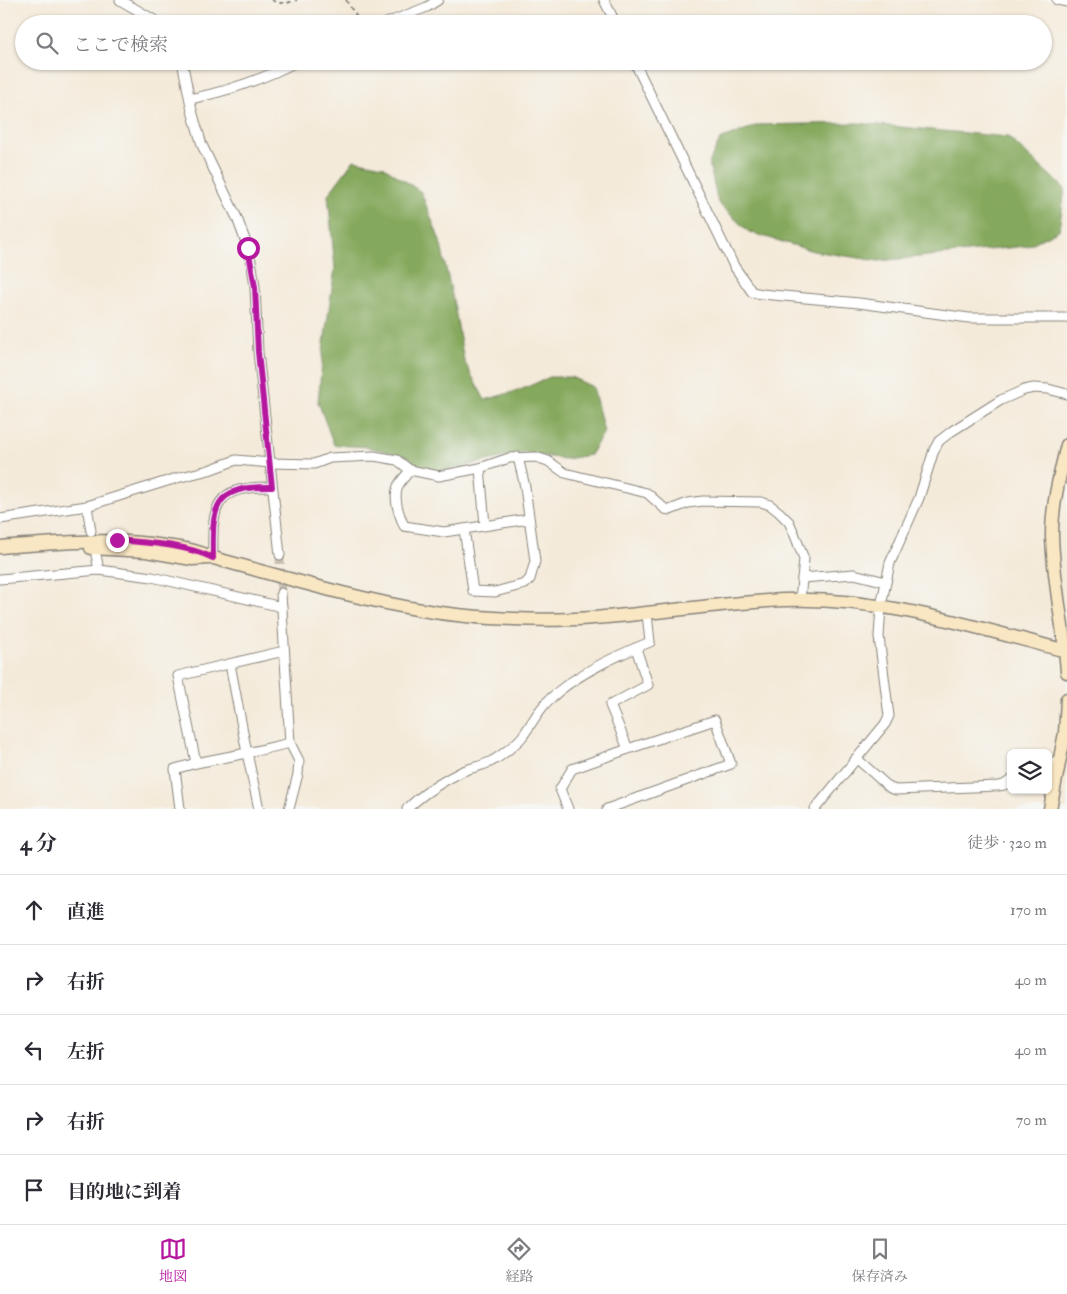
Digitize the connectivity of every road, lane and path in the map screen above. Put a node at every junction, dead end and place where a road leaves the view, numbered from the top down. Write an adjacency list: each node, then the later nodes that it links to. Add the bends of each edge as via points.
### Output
1 (120, 0): 9 (street)
2 (272, 0): 3 (path, via 278,3)
3 (297, 0)
4 (346, 0): 10 (path)
5 (438, 0): 11 (street)
6 (604, 0): 12 (street)
7 (1057, 0): 8 (street)
8 (1067, 2)
9 (146, 15)
10 (355, 15)
11 (407, 15)
12 (612, 15)
13 (184, 70): 16 (street)
14 (281, 70): 16 (street, via 238,87)
15 (638, 70): 17 (street, via 734,266 752,292 859,302 969,318)
16 (190, 100): 21 (street, via 202,145 248,248 255,287 258,352)
17 (1067, 318)
18 (1067, 394): 39 (street, via 1048,389 1024,390 972,417 939,441 919,498 890,563)
19 (1067, 445): 47 (street, via 1056,490 1052,534)
20 (518, 457): 22 (street); 27 (street); 38 (street, via 536,456 565,473 647,493 670,510 703,501 762,502 770,505 789,522 794,533 804,559)
21 (271, 463): 23 (street, via 314,464 330,458 374,456 397,460); 24 (street); 25 (street, via 236,460)
22 (480, 468): 23 (street, via 439,476); 28 (street)
23 (410, 470): 29 (street, via 398,486 398,511 404,526 444,532)
24 (272, 487): 33 (street); 35 (street, via 242,488 222,499 215,509 212,525)
25 (87, 506): 26 (street); 30 (street)
26 (0, 519)
27 (529, 519): 28 (street); 29 (street, via 535,561 530,579 525,584 495,592 473,591)
28 (485, 526): 29 (street)
29 (464, 529)
30 (92, 530)
31 (0, 547): 35 (street, via 117,540 198,551)
32 (96, 555): 36 (street)
33 (280, 555)
34 (0, 556): 35 (street, via 86,548 146,551 192,559)
35 (213, 558): 44 (street, via 430,612 546,620)
36 (99, 570): 37 (street); 43 (street, via 152,577)
37 (0, 578)
38 (802, 578): 39 (street, via 854,574); 41 (street)
39 (886, 582): 42 (street)
40 (281, 593): 43 (street)
41 (800, 600): 42 (street); 44 (street)
42 (881, 606): 47 (street); 54 (street, via 879,637 889,716)
43 (282, 607): 46 (street)
44 (647, 614): 45 (street, via 650,642)
45 (636, 648): 52 (street, via 648,685 610,705); 61 (street, via 597,667 552,696 521,739 492,761 463,771 418,798)
46 (284, 651): 48 (street); 51 (street)
47 (1066, 651): 49 (street)
48 (230, 664): 53 (street); 56 (street, via 178,676)
49 (1067, 672)
50 (1067, 699): 55 (street, via 1065,734)
51 (290, 743): 53 (street); 60 (street, via 298,761 298,774)
52 (628, 749): 62 (street, via 572,769 560,789); 63 (street, via 715,720 731,764)
53 (247, 753): 56 (street); 59 (street)
54 (856, 758): 57 (street, via 896,790 998,786); 64 (street)
55 (1054, 762): 65 (street)
56 (196, 763): 58 (street, via 175,769)
57 (1007, 783)
58 (180, 809)
59 (259, 809)
60 (289, 809)
61 (407, 809)
62 (568, 809)
63 (607, 809)
64 (815, 809)
65 (1050, 809)

